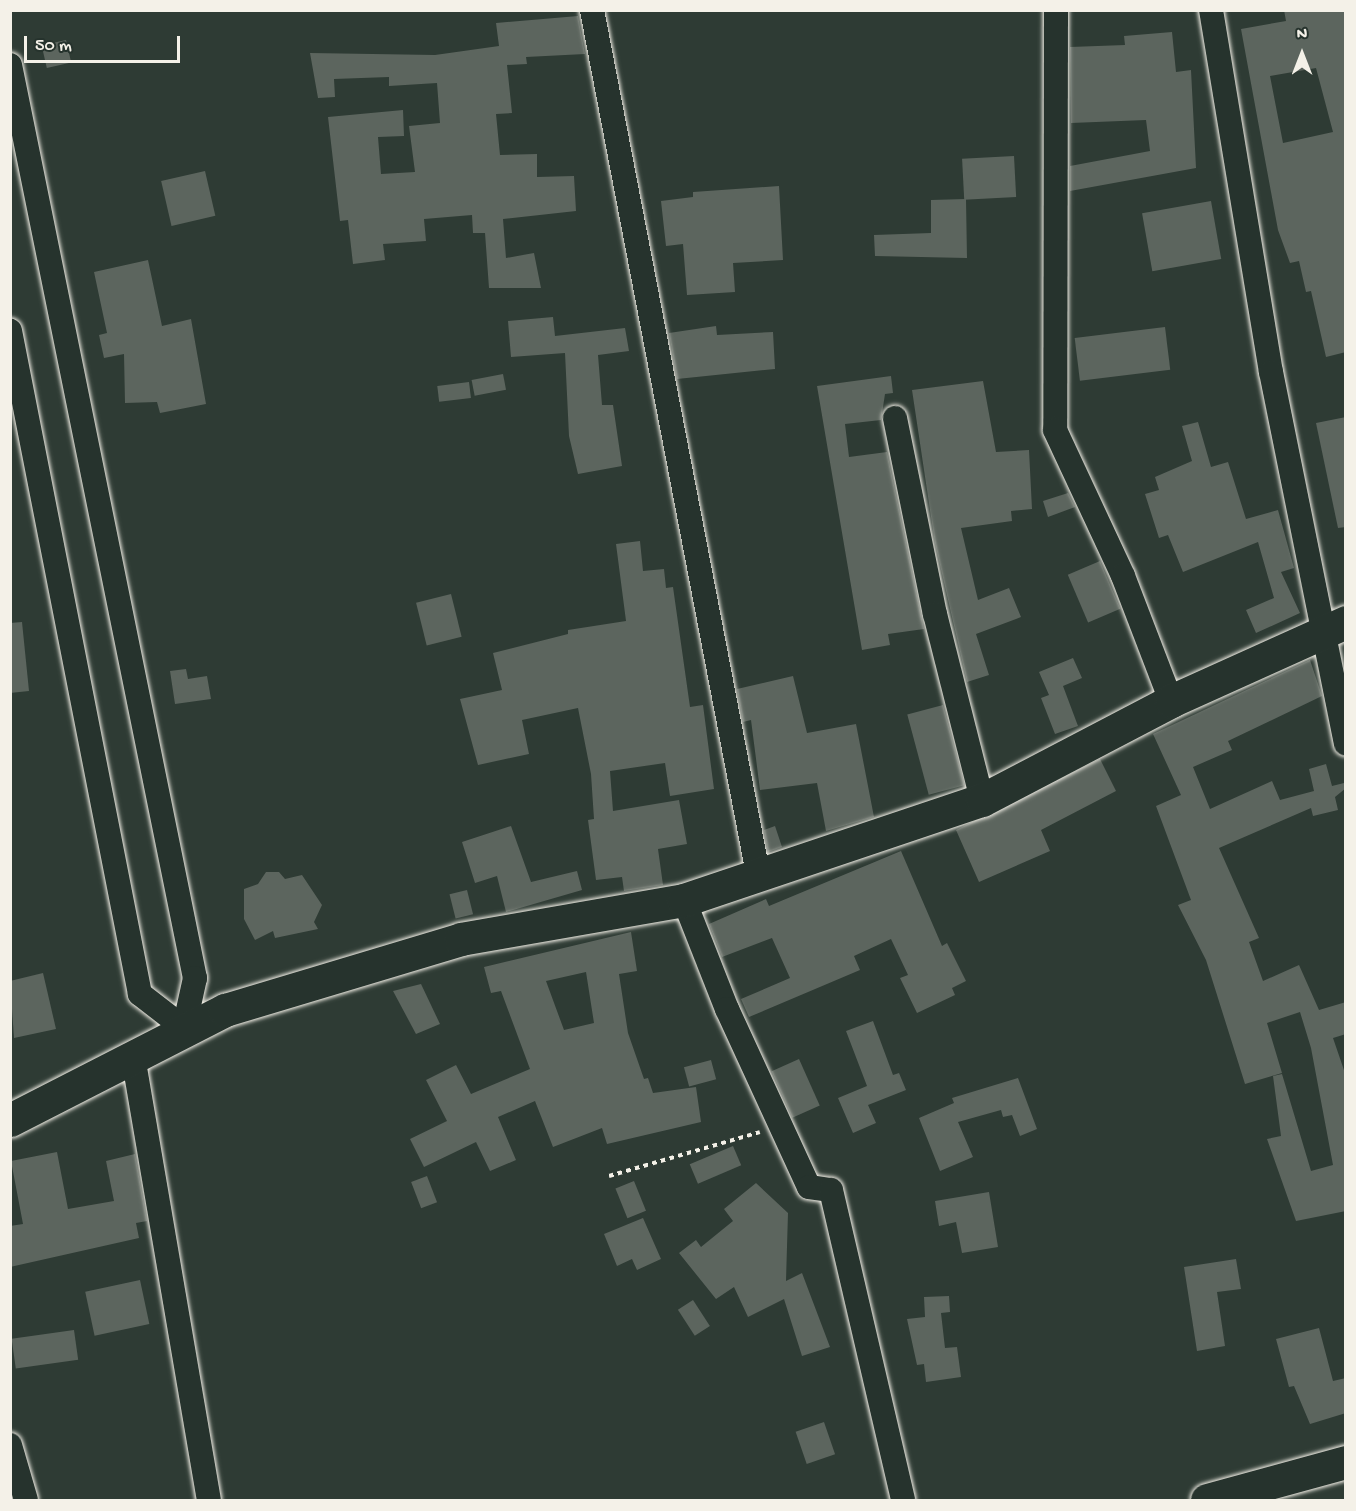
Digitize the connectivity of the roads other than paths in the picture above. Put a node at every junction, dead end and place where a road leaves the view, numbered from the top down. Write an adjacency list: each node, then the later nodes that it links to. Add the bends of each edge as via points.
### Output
1 (592, 10): 11 (street)
2 (1056, 10): 8 (street, via 1055,430 1123,576)
3 (1211, 10): 7 (street, via 1271,372)
4 (10, 65): 13 (street, via 195,978)
5 (10, 331): 13 (street, via 140,994)
6 (895, 418): 10 (street)
7 (1336, 628): 8 (street); 9 (street)
8 (1171, 701): 10 (street)
9 (1346, 743)
10 (982, 800): 11 (street)
11 (759, 879): 12 (street)
12 (684, 900): 13 (street, via 461,939); 20 (street, via 809,1187 831,1190)
13 (184, 1028): 14 (street)
14 (133, 1056): 15 (street); 19 (street)
15 (10, 1120)
16 (10, 1445): 18 (street)
17 (1346, 1462): 21 (street)
18 (26, 1500)
19 (209, 1500)
20 (903, 1500)
21 (1207, 1500)

